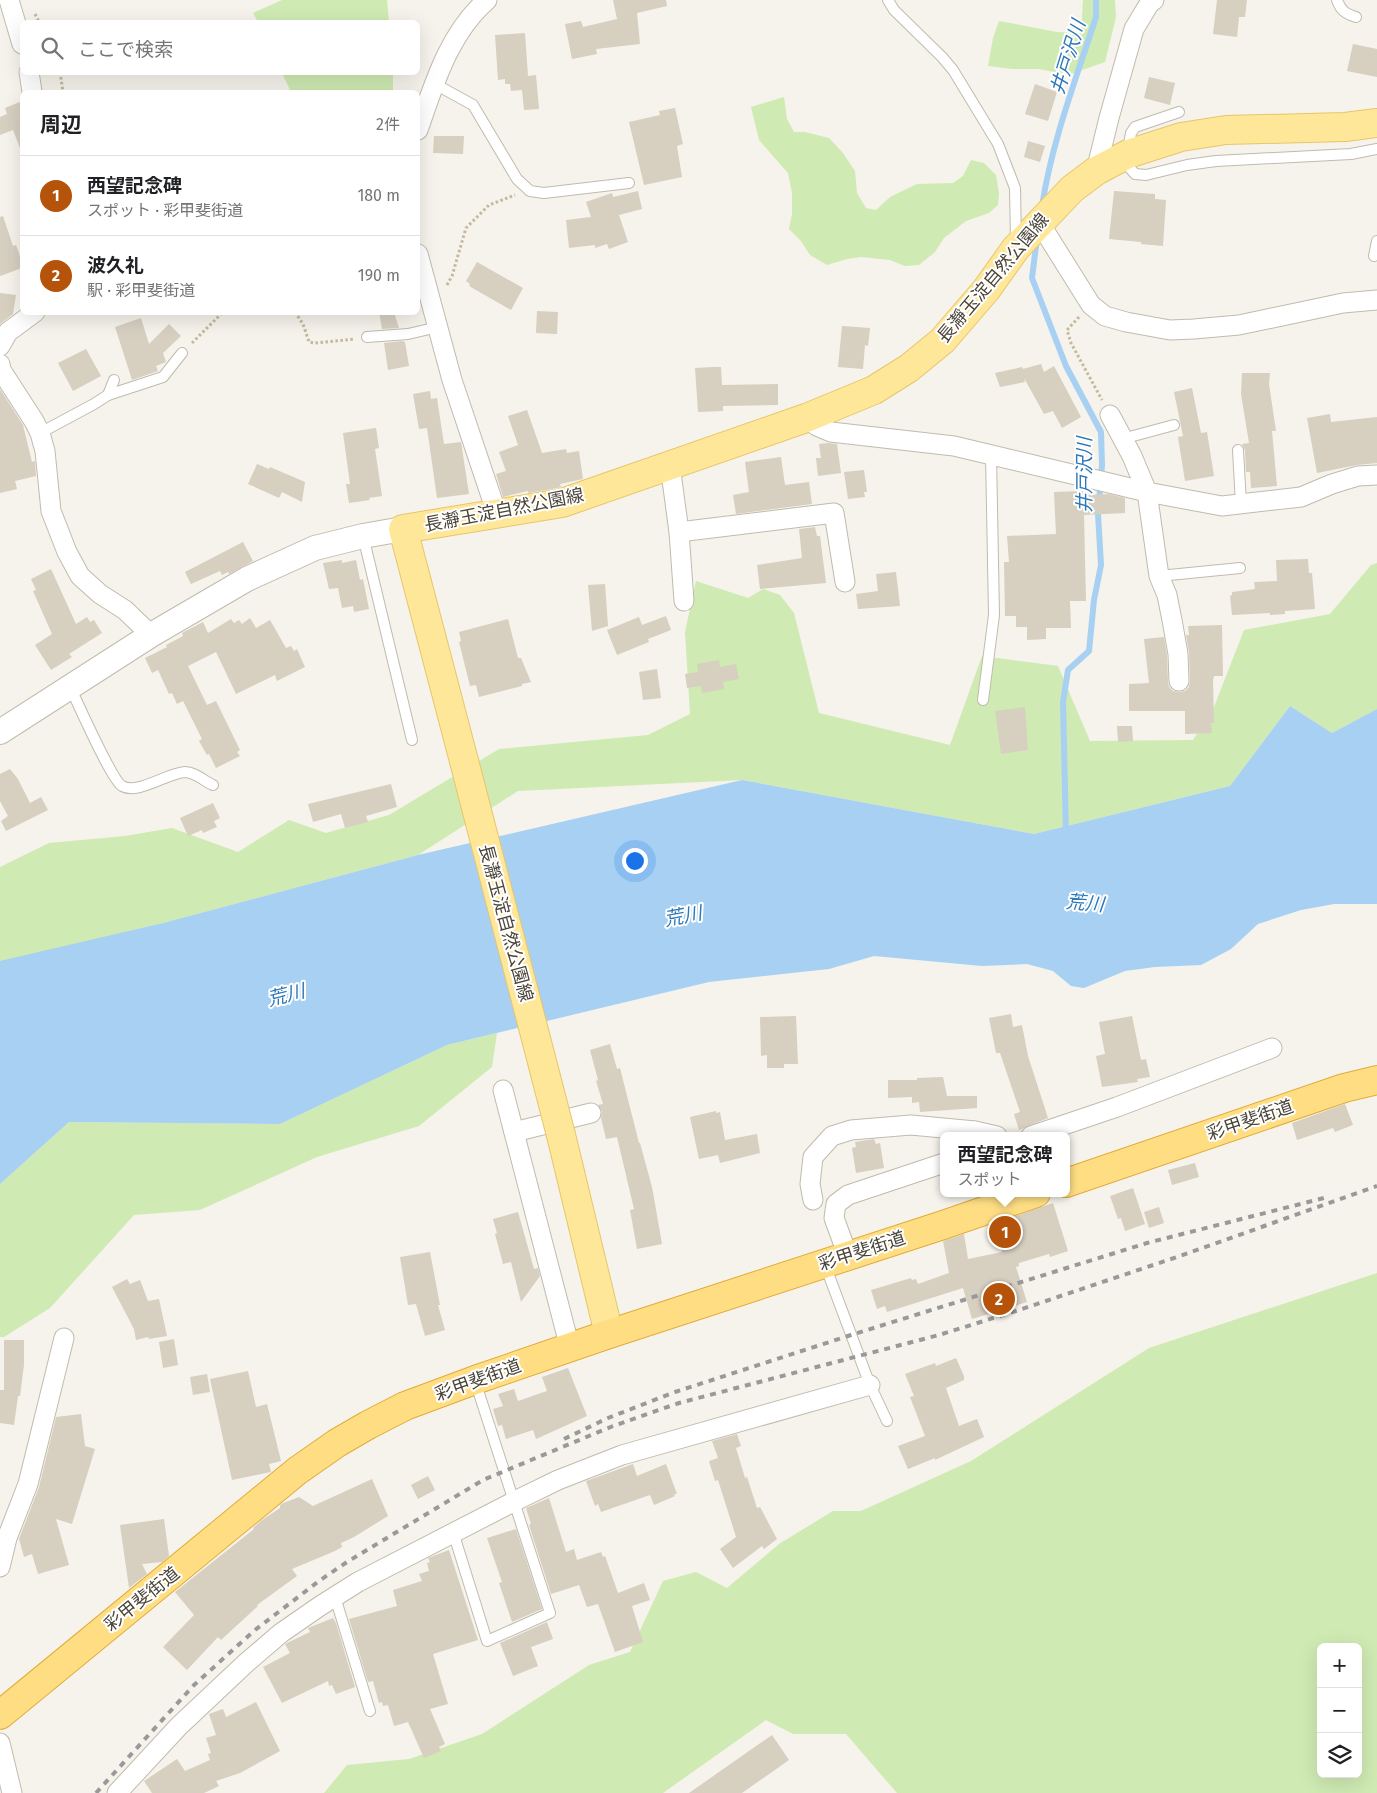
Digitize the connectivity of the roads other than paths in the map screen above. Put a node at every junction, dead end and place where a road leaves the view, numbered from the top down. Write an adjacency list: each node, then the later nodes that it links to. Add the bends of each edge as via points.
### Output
1 (9, 0): 7 (street)
2 (486, 0): 9 (street, via 460,31)
3 (888, 0): 20 (lane, via 953,70 998,144 1015,188)
4 (1154, 0): 16 (street, via 1134,29)
5 (1337, 0): 6 (lane, via 1345,14)
6 (1356, 18)
7 (20, 37)
8 (29, 75): 10 (street)
9 (433, 83): 13 (street); 17 (lane, via 473,105 517,179 530,191 544,193)
10 (32, 90)
11 (1179, 112): 15 (lane, via 1135,127)
12 (1377, 123): 15 (main road, 長瀞玉淀自然公園線, via 1226,130 1181,137)
13 (420, 124)
14 (1377, 149): 15 (lane, via 1351,154 1216,161 1146,175 1135,174)
15 (1124, 156): 16 (main road, 長瀞玉淀自然公園線)
16 (1096, 171): 18 (main road, 長瀞玉淀自然公園線, via 1072,189)
17 (629, 183)
18 (1039, 222): 20 (main road, 長瀞玉淀自然公園線); 23 (street, via 1091,305 1105,316 1126,322 1170,330 1194,330 1239,325 1343,303)
19 (1377, 241): 21 (lane)
20 (1016, 248): 33 (main road, 長瀞玉淀自然公園線, via 986,290 942,341 909,368 874,390)
21 (1374, 256)
22 (420, 261): 25 (street)
23 (1377, 300)
24 (31, 315): 27 (street, via 8,332)
25 (436, 318): 26 (lane, via 408,334); 43 (street, via 452,380)
26 (367, 338)
27 (0, 346)
28 (182, 353): 31 (lane, via 163,377)
29 (0, 364): 35 (street)
30 (114, 380): 31 (lane)
31 (108, 395): 35 (lane)
32 (1110, 415): 36 (street)
33 (806, 418): 38 (street, via 831,432 954,446); 39 (main road, 長瀞玉淀自然公園線)
34 (1174, 425): 36 (lane)
35 (40, 433): 51 (street, via 51,511 71,560 80,576)
36 (1122, 439): 41 (street)
37 (1238, 450): 42 (lane)
38 (992, 454): 41 (street); 54 (lane, via 994,615)
39 (670, 465): 43 (main road, 長瀞玉淀自然公園線, via 562,503); 45 (street)
40 (1377, 475): 42 (street, via 1350,479 1302,497)
41 (1147, 492): 42 (street, via 1222,506); 48 (street)
42 (1241, 504)
43 (497, 514): 44 (main road, 長瀞玉淀自然公園線)
44 (403, 529): 46 (street); 70 (main road, 長瀞玉淀自然公園線, bridge, via 561,1135)
45 (679, 532): 49 (street, via 834,513); 50 (street)
46 (363, 536): 51 (street, via 315,548 247,579); 56 (lane)
47 (1240, 568): 48 (lane)
48 (1160, 576): 52 (street, via 1172,620)
49 (845, 582)
50 (684, 601)
51 (151, 634): 53 (street)
52 (1180, 681)
53 (70, 687): 55 (street); 57 (lane, via 106,762 123,786 142,786 185,772)
54 (983, 700)
55 (0, 732)
56 (412, 740)
57 (213, 785)
58 (1272, 1048): 64 (street)
59 (1377, 1080): 66 (highway, 彩甲斐街道, via 1344,1088)
60 (502, 1090): 62 (street)
61 (591, 1113): 62 (street)
62 (514, 1132): 72 (street)
63 (966, 1132): 68 (street, via 911,1125 851,1130 832,1136 813,1158 810,1184)
64 (1043, 1132)
65 (940, 1164): 69 (street, via 848,1195 836,1204)
66 (1070, 1182)
67 (1024, 1197): 69 (highway, 彩甲斐街道)
68 (813, 1200)
69 (837, 1260): 70 (highway, 彩甲斐街道); 74 (lane)
70 (609, 1334): 72 (highway, 彩甲斐街道)
71 (64, 1338): 78 (street, via 28,1484 7,1538)
72 (570, 1348): 73 (highway, 彩甲斐街道)
73 (475, 1380): 76 (lane); 81 (highway, 彩甲斐街道, via 405,1406 329,1448)
74 (870, 1385): 75 (lane); 76 (street, via 622,1454)
75 (886, 1421)
76 (515, 1501): 77 (street); 77 (lane, via 550,1613 487,1641)
77 (453, 1532): 79 (street)
78 (0, 1567)
79 (335, 1596): 80 (lane); 84 (street, via 281,1633 246,1663 179,1726)
80 (370, 1711)
81 (0, 1715)
82 (0, 1743): 83 (street)
83 (12, 1793)
84 (117, 1793)

